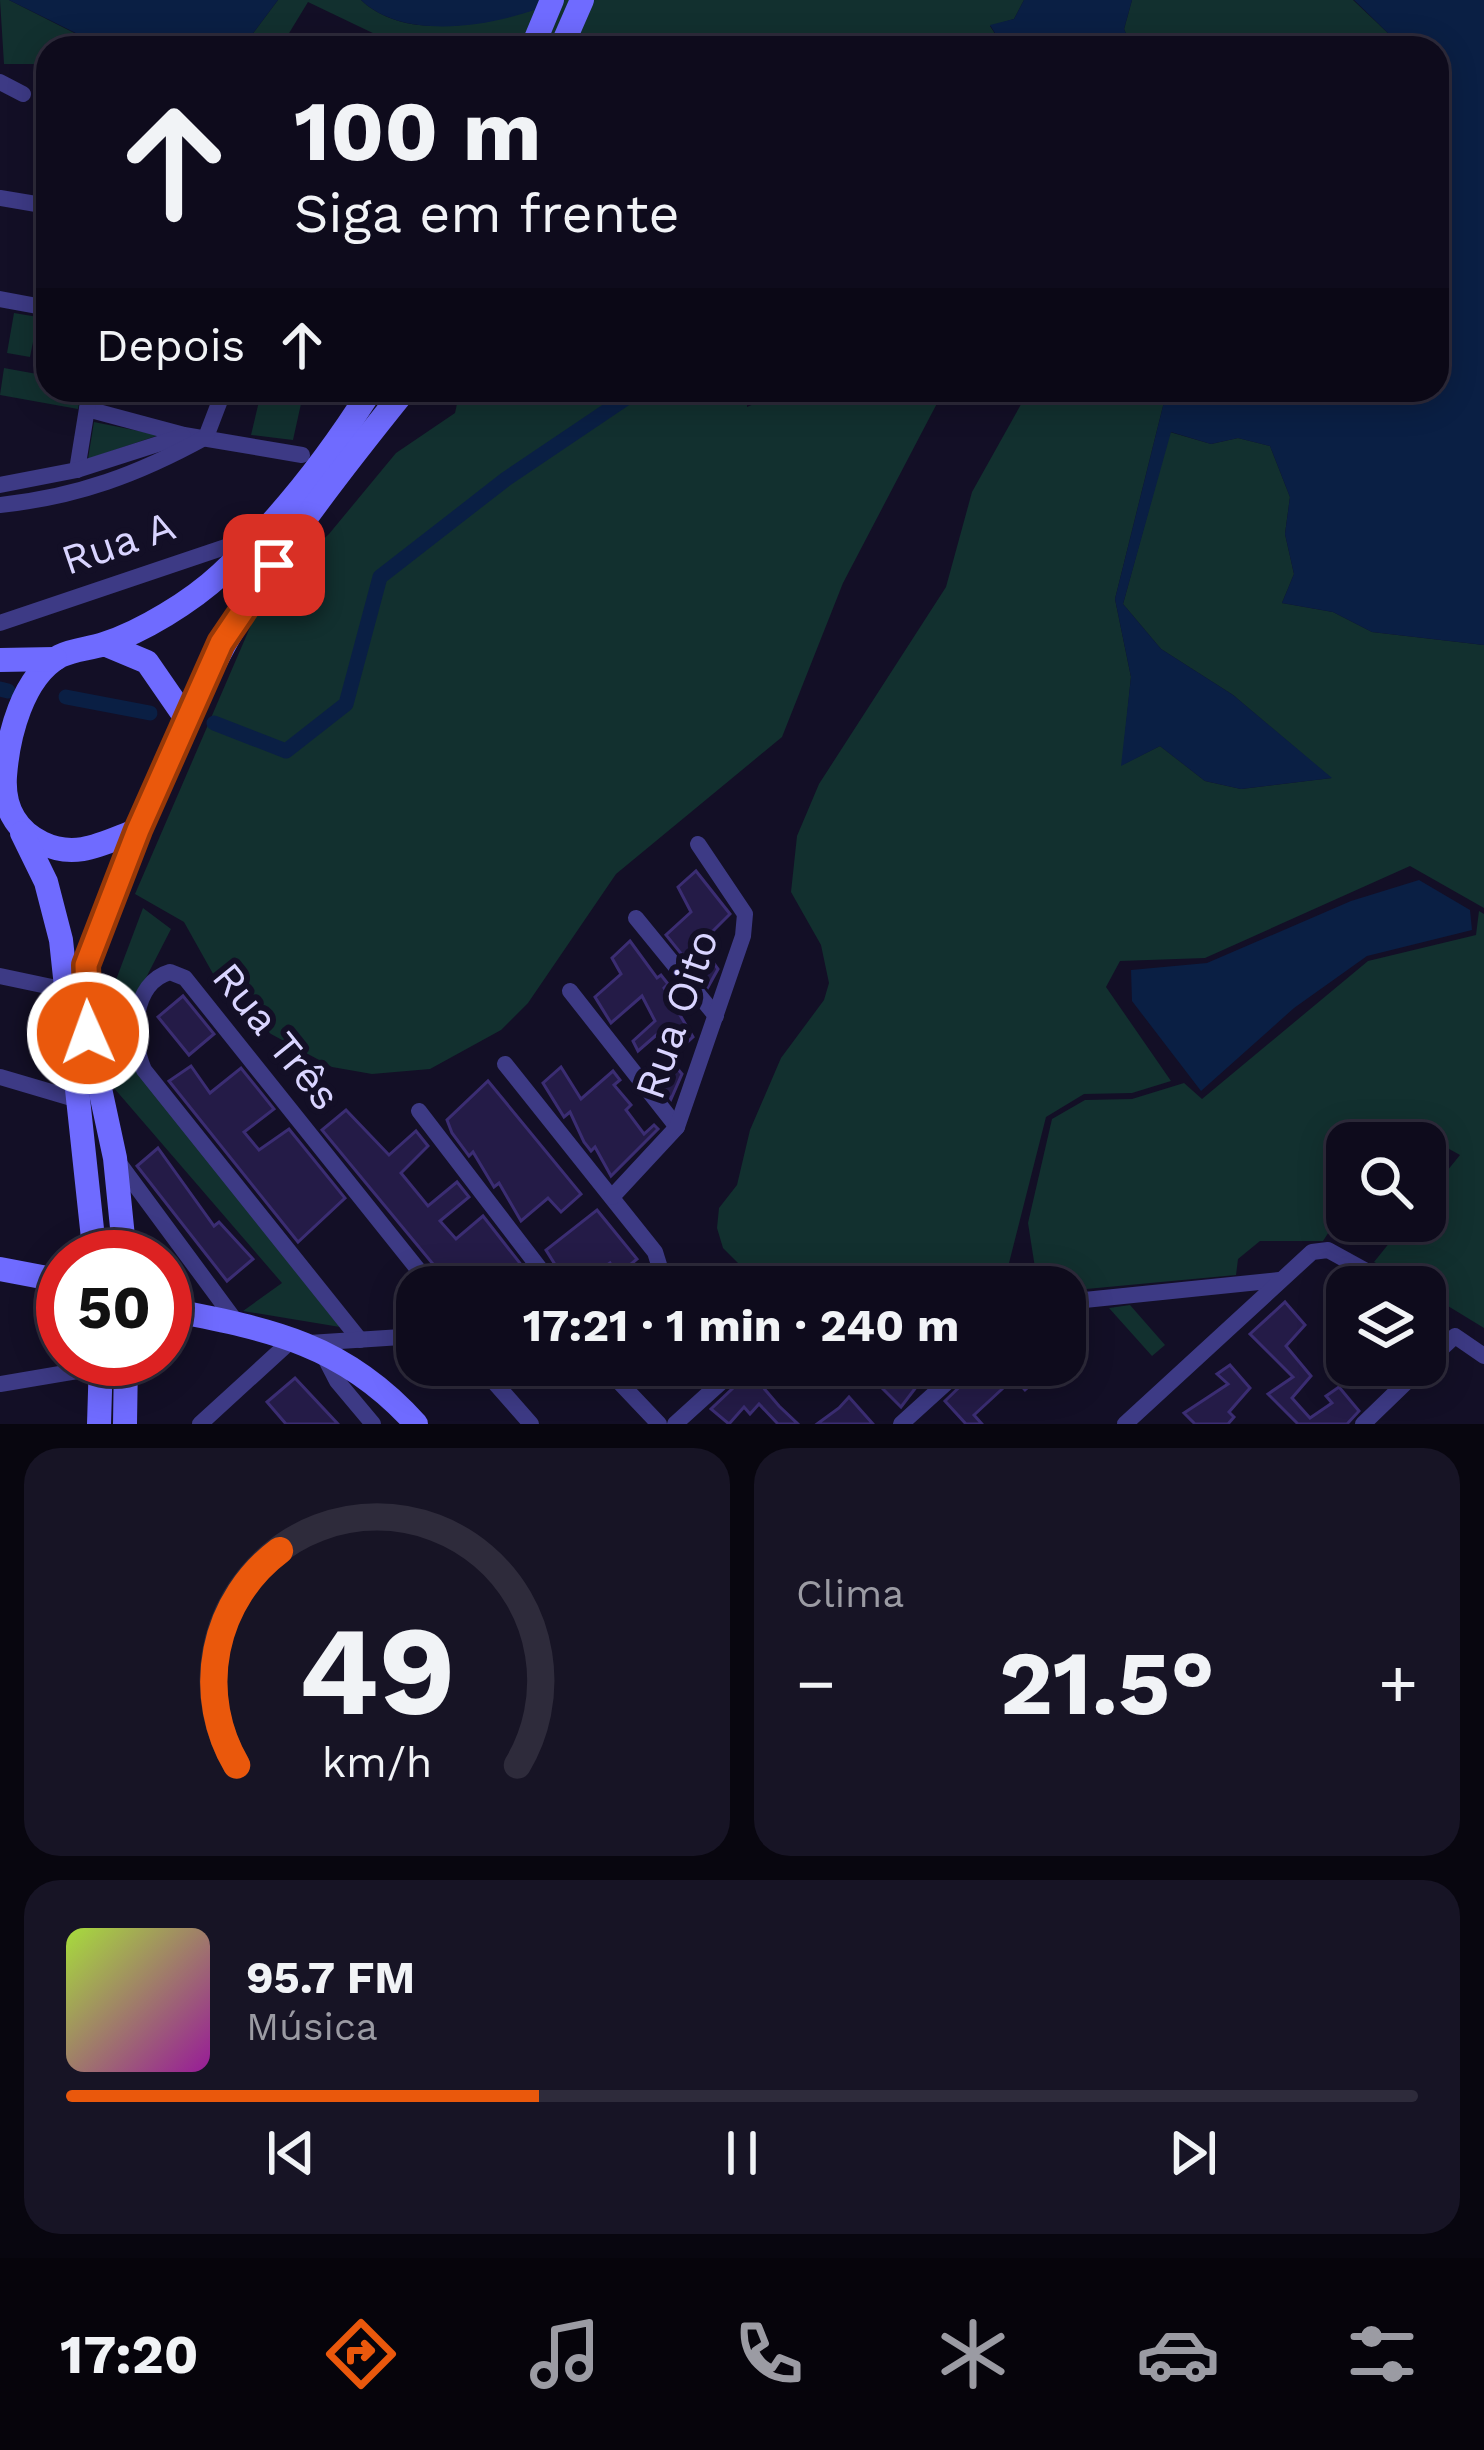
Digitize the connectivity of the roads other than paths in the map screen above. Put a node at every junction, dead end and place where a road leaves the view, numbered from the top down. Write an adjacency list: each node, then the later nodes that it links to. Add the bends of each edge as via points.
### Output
1 (552, 0): 3 (main road)
2 (582, 0): 4 (main road)
3 (537, 36)
4 (566, 36)
5 (0, 82): 6 (street)
6 (23, 94)
7 (0, 198): 8 (street)
8 (36, 204)
9 (1, 303): 10 (street)
10 (36, 307)
11 (87, 402): 15 (street)
12 (219, 402): 17 (street)
13 (362, 402): 22 (main road)
14 (395, 402): 27 (main road, via 221,643)
15 (86, 409): 16 (street); 19 (street)
16 (184, 435): 17 (street); 19 (street)
17 (206, 437): 18 (street); 21 (street, via 96,489)
18 (302, 455)
19 (77, 470): 20 (street)
20 (0, 485)
21 (0, 506)
22 (261, 535): 23 (street, Rua A); 24 (main road, via 217,578)
23 (0, 623)
24 (104, 644): 25 (main road); 27 (main road, via 147,662)
25 (55, 659): 26 (main road); 28 (main road, via 18,715)
26 (0, 660)
27 (187, 720): 30 (main road)
28 (2, 779): 29 (main road)
29 (14, 821): 30 (main road, via 66,850); 34 (main road, via 46,882)
30 (138, 830): 42 (main road, via 86,965 94,1076)
31 (698, 844): 36 (street, Rua Oito, via 745,914)
32 (636, 918): 36 (street)
33 (0, 976): 34 (street)
34 (66, 990): 39 (main road)
35 (570, 991): 41 (street)
36 (716, 1016): 41 (street, Rua Oito)
37 (505, 1064): 43 (street)
38 (0, 1077): 39 (street)
39 (75, 1099): 44 (main road)
40 (418, 1111): 47 (street)
41 (676, 1127): 43 (street, Rua Oito)
42 (115, 1158): 45 (main road); 55 (street)
43 (612, 1197): 48 (street)
44 (92, 1230)
45 (122, 1230)
46 (415, 1266): 57 (street, Rua Três, via 185,978 154,978 136,1027 144,1070)
47 (538, 1266)
48 (662, 1266)
49 (1355, 1266): 52 (street, via 1320,1250)
50 (0, 1269): 51 (main road)
51 (36, 1276)
52 (1281, 1280): 53 (street); 79 (street)
53 (1086, 1300)
54 (192, 1314): 55 (main road)
55 (238, 1323): 58 (main road)
56 (396, 1337): 57 (street)
57 (360, 1340): 58 (street)
58 (308, 1343): 72 (street); 73 (street); 74 (main road, via 368,1377)
59 (1446, 1345): 60 (street, via 1455,1336)
60 (1484, 1357)
61 (36, 1377): 62 (street)
62 (0, 1384)
63 (100, 1386): 70 (main road)
64 (126, 1386): 71 (main road)
65 (498, 1386): 75 (street)
66 (623, 1386): 76 (street)
67 (716, 1386): 77 (street)
68 (942, 1386): 78 (street)
69 (1403, 1386): 80 (street)
70 (99, 1424)
71 (125, 1424)
72 (200, 1424)
73 (373, 1424)
74 (416, 1424)
75 (531, 1424)
76 (659, 1424)
77 (675, 1424)
78 (901, 1424)
79 (1125, 1424)
80 (1363, 1424)

